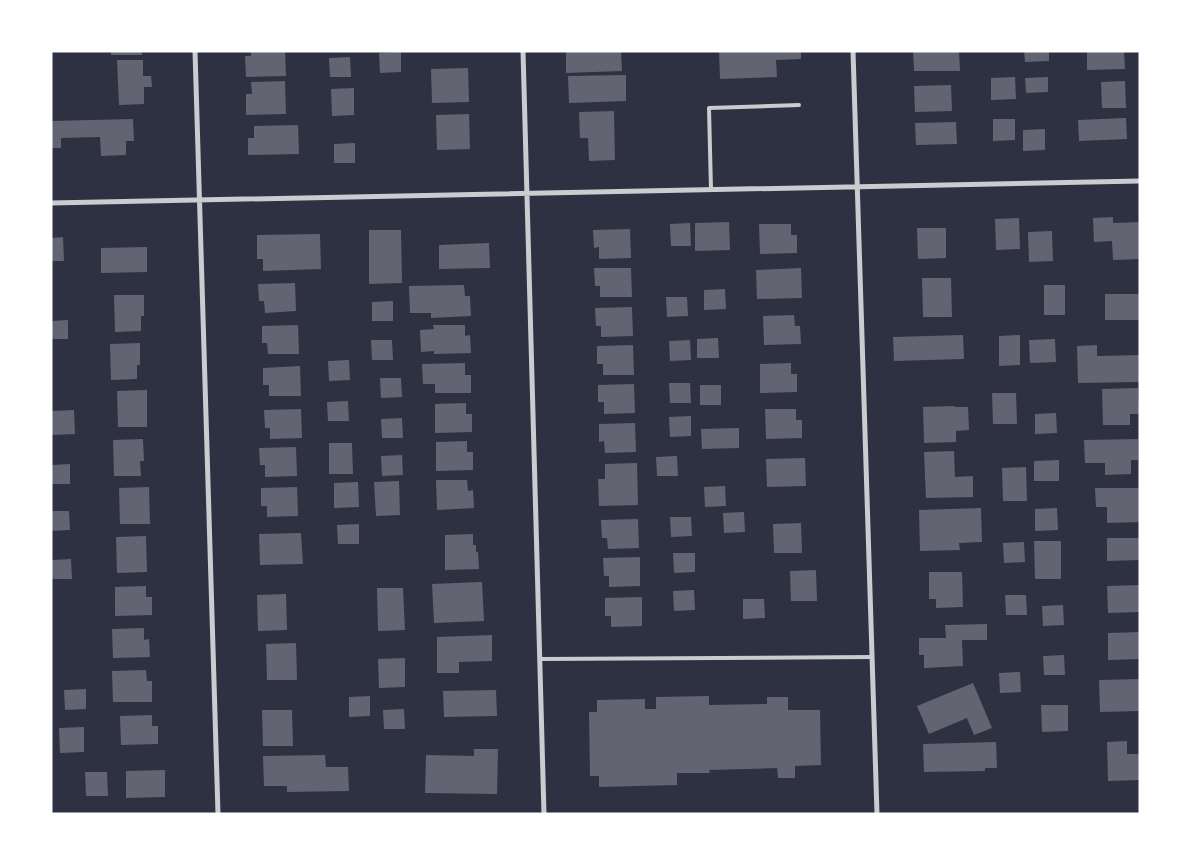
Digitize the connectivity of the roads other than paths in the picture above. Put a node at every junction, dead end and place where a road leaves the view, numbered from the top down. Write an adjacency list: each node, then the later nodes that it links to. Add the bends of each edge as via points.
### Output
1 (195, 51): 9 (street)
2 (523, 51): 8 (street)
3 (853, 51): 6 (street)
4 (799, 105): 7 (lane, via 709,108)
5 (1140, 181): 6 (street)
6 (857, 187): 7 (street); 11 (street)
7 (711, 190): 8 (street)
8 (527, 193): 9 (street); 12 (street)
9 (199, 200): 10 (street); 13 (street)
10 (51, 203)
11 (872, 657): 12 (lane); 15 (street)
12 (540, 659): 14 (street)
13 (218, 814)
14 (544, 814)
15 (877, 814)

